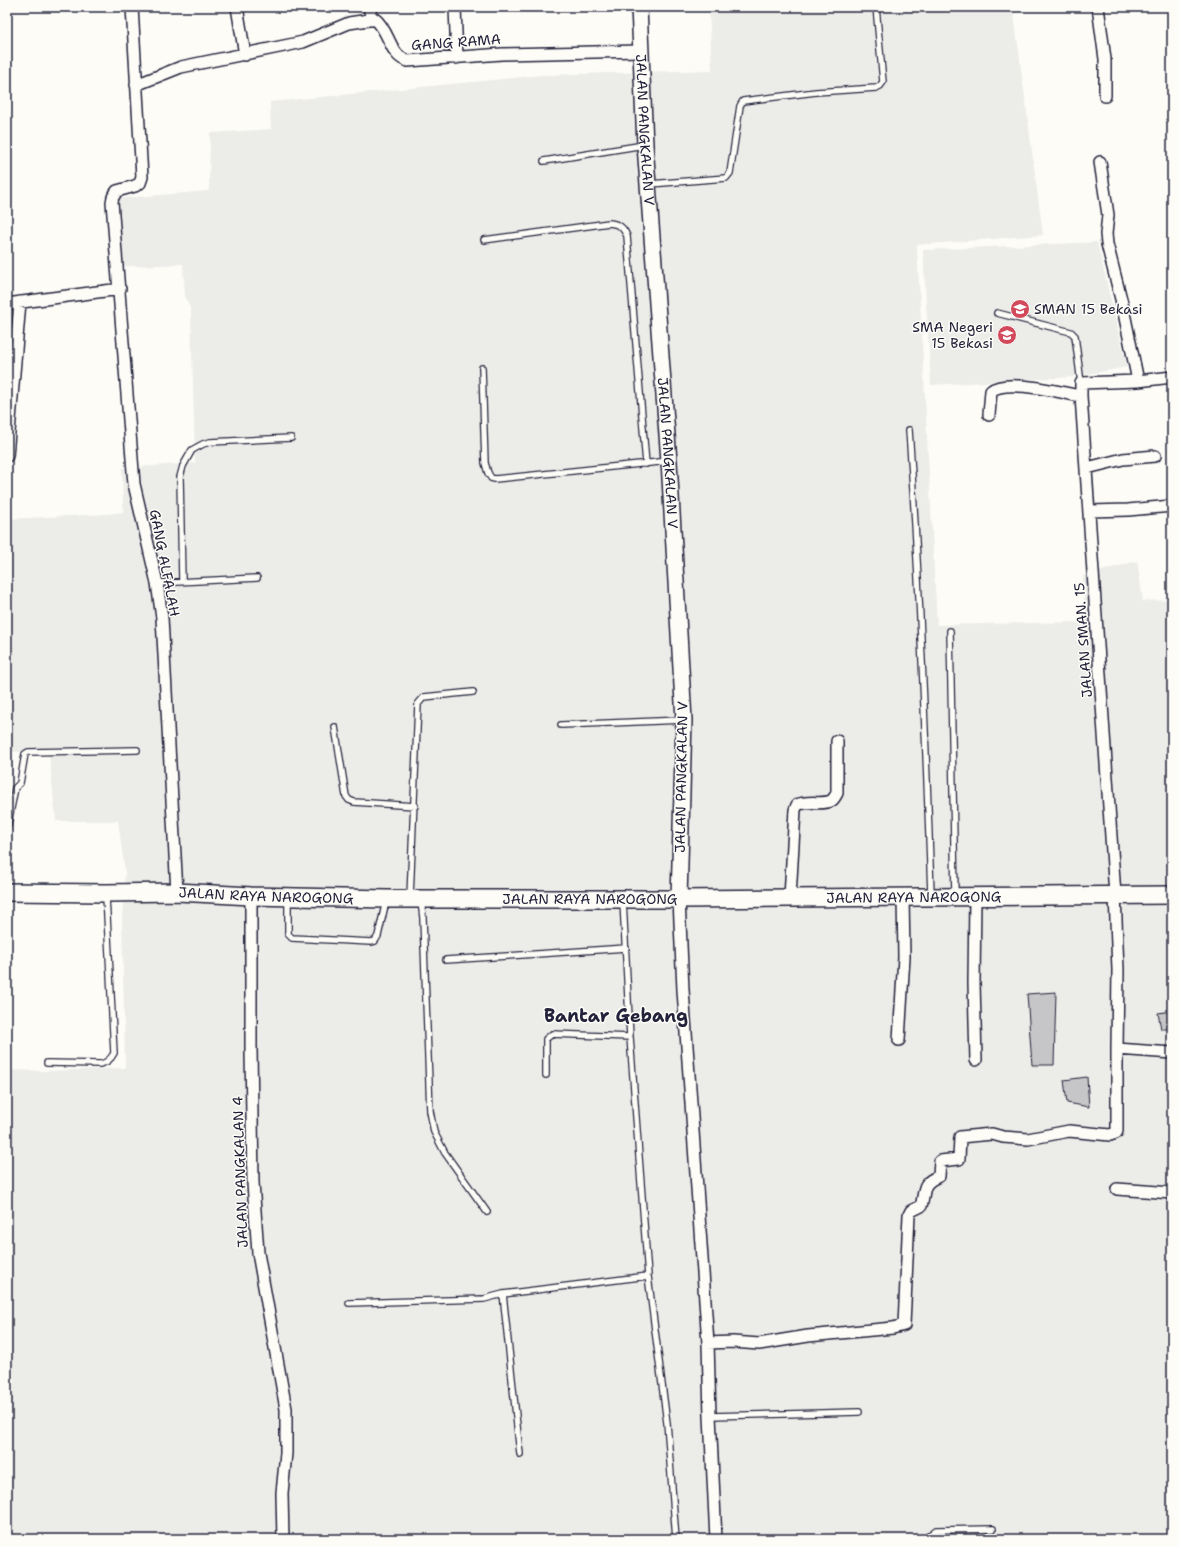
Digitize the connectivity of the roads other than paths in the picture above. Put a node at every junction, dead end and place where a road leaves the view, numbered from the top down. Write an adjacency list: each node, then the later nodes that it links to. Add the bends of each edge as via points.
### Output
1 (132, 7): 12 (street)
2 (237, 7): 10 (street)
3 (369, 7): 8 (street)
4 (455, 7): 11 (street)
5 (639, 7): 9 (street, JALAN PANGKALAN V)
6 (876, 7): 17 (lane, via 883,82 880,86 743,101 740,106 730,173 726,178)
7 (1098, 7): 13 (street, via 1105,59)
8 (372, 20): 10 (street, via 349,23 303,42); 11 (street, GANG RAMA, via 375,19 381,24 396,55 402,59 408,61)
9 (641, 51): 11 (street, GANG RAMA, via 545,52); 14 (street, JALAN PANGKALAN V)
10 (245, 55): 12 (street, via 181,68)
11 (457, 58)
12 (136, 85): 19 (street, GANG ALFALAH, via 142,177 140,183 135,186 117,191 112,202)
13 (1105, 96)
14 (645, 145): 15 (lane); 17 (street, JALAN PANGKALAN V)
15 (544, 161)
16 (1100, 162): 25 (street, via 1108,215 1107,244)
17 (648, 184): 33 (street, JALAN PANGKALAN V)
18 (484, 240): 34 (lane, via 609,223 618,224 624,230 627,236)
19 (120, 289): 20 (street); 40 (street, GANG ALFALAH, via 134,484)
20 (20, 302): 21 (street); 31 (street)
21 (7, 304)
22 (997, 313): 26 (lane, via 1071,332 1075,336)
23 (482, 368): 34 (lane, via 485,463 491,478)
24 (1172, 377): 25 (street)
25 (1138, 381): 26 (street)
26 (1081, 383): 27 (street, JALAN SMAN. 15)
27 (1081, 396): 28 (street, via 1037,388 1000,386 991,391); 35 (street, JALAN SMAN. 15)
28 (990, 415)
29 (909, 430): 59 (lane)
30 (291, 438): 39 (lane, via 210,442 192,450 180,477)
31 (7, 456)
32 (1155, 456): 35 (street, via 1123,459)
33 (669, 461): 34 (lane); 43 (street, JALAN PANGKALAN V)
34 (646, 464)
35 (1087, 468): 37 (street, JALAN SMAN. 15)
36 (1172, 506): 37 (street)
37 (1090, 511): 54 (street, JALAN SMAN. 15)
38 (257, 578): 39 (lane)
39 (182, 581): 40 (lane)
40 (157, 583): 51 (street, GANG ALFALAH, via 162,618)
41 (950, 631): 60 (lane)
42 (473, 692): 48 (lane, via 424,697 418,704)
43 (684, 720): 44 (lane); 65 (street, JALAN PANGKALAN V)
44 (561, 725)
45 (335, 727): 48 (lane, via 346,796 349,800)
46 (836, 741): 57 (street, via 837,793 831,801 802,802 795,810)
47 (137, 750): 49 (lane, via 28,752 25,754)
48 (415, 806): 63 (lane)
49 (7, 829)
50 (7, 892): 52 (main road, JALAN RAYA NAROGONG)
51 (177, 892): 52 (main road, JALAN RAYA NAROGONG); 55 (main road, JALAN RAYA NAROGONG)
52 (106, 893): 73 (lane, via 114,1053 105,1063 100,1064)
53 (1172, 894): 54 (main road, JALAN RAYA NAROGONG)
54 (1115, 895): 61 (main road, JALAN RAYA NAROGONG); 70 (street, JALAN SMAN. 15, via 1118,970)
55 (251, 896): 56 (main road, JALAN RAYA NAROGONG); 86 (street, JALAN PANGKALAN 4, via 253,1183 258,1253 286,1409 286,1453 282,1493)
56 (288, 897): 62 (main road, JALAN RAYA NAROGONG); 62 (lane, via 288,934 292,938 371,942 378,936)
57 (790, 897): 58 (main road, JALAN RAYA NAROGONG); 65 (main road, JALAN RAYA NAROGONG)
58 (903, 897): 59 (main road, JALAN RAYA NAROGONG); 69 (street, via 904,957)
59 (931, 897): 60 (main road, JALAN RAYA NAROGONG)
60 (955, 897): 61 (main road, JALAN RAYA NAROGONG)
61 (975, 897): 72 (street)
62 (387, 899): 63 (main road, JALAN RAYA NAROGONG)
63 (416, 899): 64 (main road, JALAN RAYA NAROGONG); 77 (lane, via 423,918 430,1111 434,1132 445,1153)
64 (623, 899): 65 (main road, JALAN RAYA NAROGONG); 66 (lane)
65 (679, 900): 81 (street)
66 (626, 948): 67 (lane); 68 (lane)
67 (446, 960)
68 (630, 1037): 74 (lane, via 552,1034 546,1039); 78 (lane)
69 (900, 1040)
70 (1117, 1049): 71 (street); 81 (street, JALAN SMAN. 15, via 1116,1133 1110,1135 1069,1131 1028,1139 992,1134 960,1136 959,1159 940,1161 939,1176 925,1186 921,1206 909,1215 904,1325 759,1344)
71 (1172, 1052)
72 (976, 1060)
73 (47, 1063)
74 (546, 1075)
75 (1117, 1189): 76 (street)
76 (1172, 1193)
77 (486, 1212)
78 (648, 1276): 79 (lane); 87 (lane, via 667,1423)
79 (504, 1294): 80 (lane, via 484,1299); 84 (lane)
80 (349, 1303)
81 (708, 1343): 83 (street)
82 (859, 1412): 83 (lane)
83 (710, 1416): 88 (street)
84 (520, 1454)
85 (993, 1529): 89 (lane, via 936,1530)
86 (283, 1539)
87 (676, 1539)
88 (716, 1539)
89 (925, 1539)

